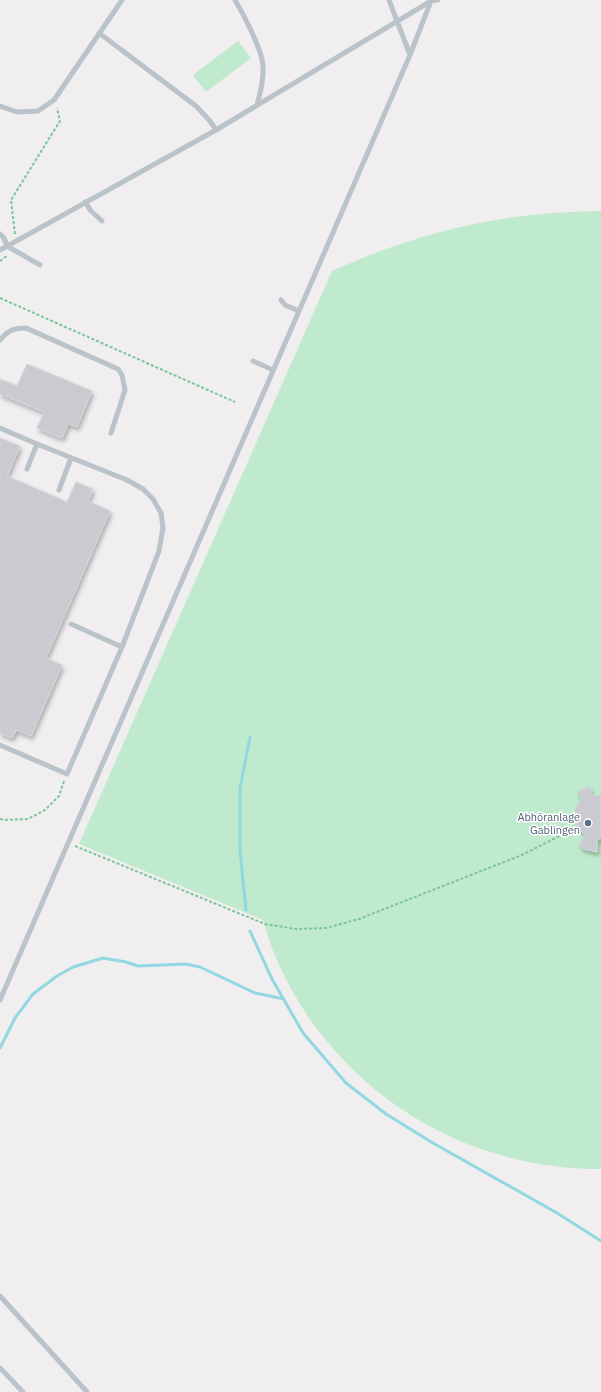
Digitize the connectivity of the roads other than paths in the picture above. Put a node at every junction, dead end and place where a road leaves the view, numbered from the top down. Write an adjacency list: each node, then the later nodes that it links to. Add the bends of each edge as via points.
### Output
1 (122, 0): 7 (lane)
2 (235, 0): 9 (lane, via 262,59 262,88)
3 (389, 0): 6 (lane)
4 (438, 0): 5 (lane)
5 (432, 1): 6 (lane); 8 (lane)
6 (397, 22): 8 (lane); 9 (lane)
7 (99, 33): 10 (lane, via 54,100 38,111 17,112); 11 (lane, via 196,106)
8 (410, 55): 19 (lane)
9 (257, 105): 11 (lane)
10 (0, 106)
11 (216, 130): 12 (lane)
12 (85, 202): 13 (lane); 15 (lane)
13 (102, 221)
14 (0, 234): 15 (lane)
15 (7, 246): 16 (lane); 17 (lane)
16 (0, 250)
17 (40, 266)
18 (281, 300): 19 (lane)
19 (299, 312): 22 (lane)
20 (0, 340): 24 (lane, via 14,328 26,328 118,369 125,390)
21 (253, 361): 22 (lane)
22 (273, 370): 32 (lane)
23 (0, 428): 25 (lane)
24 (111, 433)
25 (37, 444): 26 (lane); 27 (lane)
26 (71, 458): 28 (lane); 30 (lane, via 143,489 161,513 163,528 159,551)
27 (27, 469)
28 (59, 490)
29 (71, 624): 30 (lane)
30 (122, 647): 31 (lane, via 67,774)
31 (0, 745)
32 (0, 1000)
33 (0, 1296): 36 (lane)
34 (0, 1368): 35 (lane)
35 (23, 1392)
36 (87, 1392)

